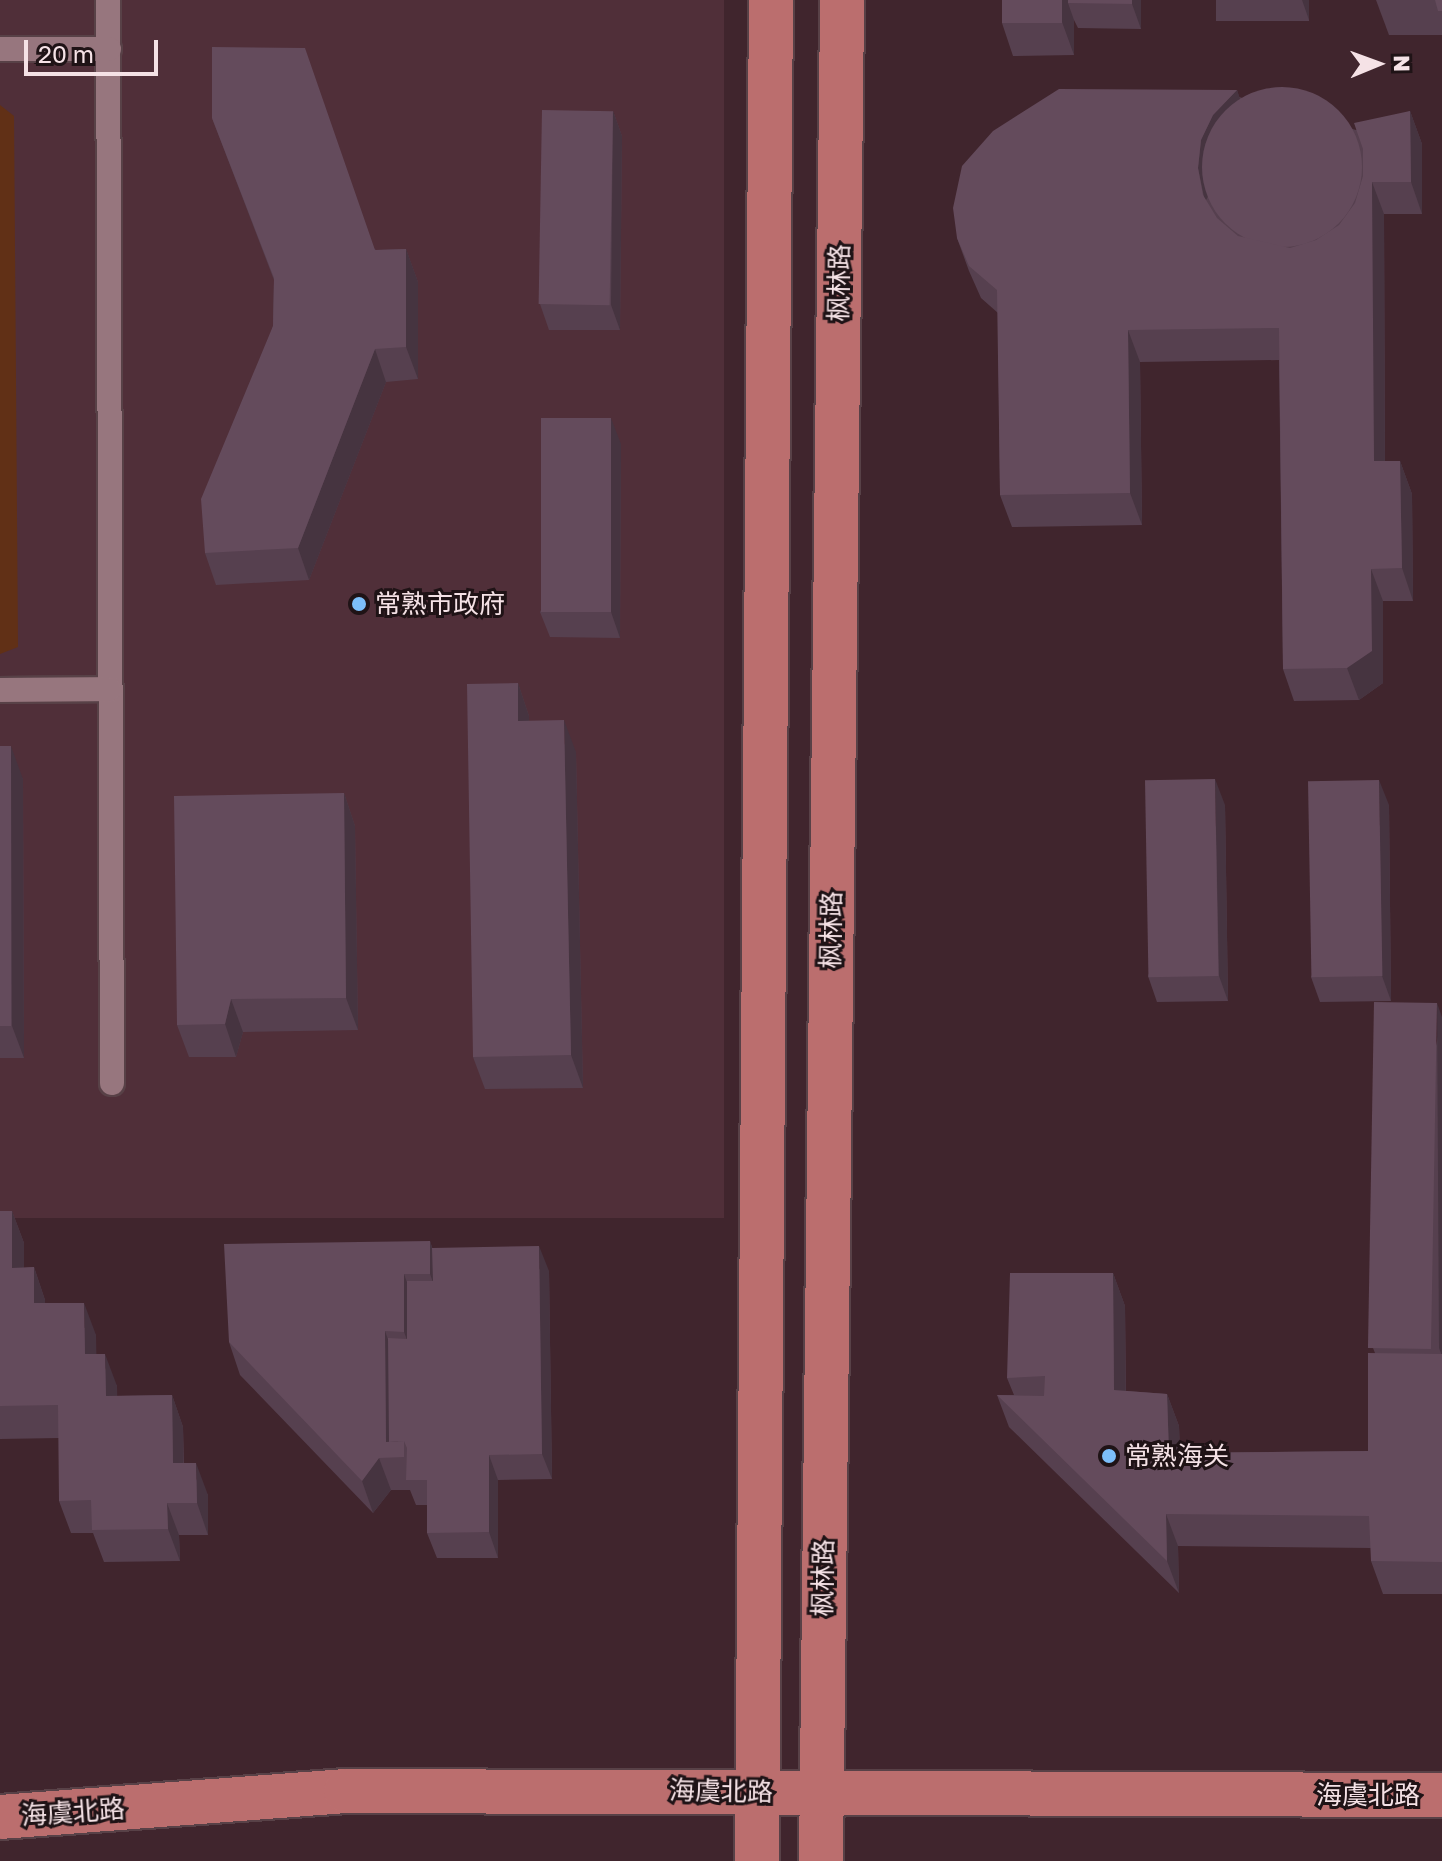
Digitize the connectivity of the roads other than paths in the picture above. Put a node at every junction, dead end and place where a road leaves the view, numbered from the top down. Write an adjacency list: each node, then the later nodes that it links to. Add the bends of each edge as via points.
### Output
1 (108, 0): 5 (lane)
2 (771, 0): 9 (main road)
3 (842, 0): 10 (main road, 枫林路)
4 (0, 49): 5 (lane)
5 (109, 49): 6 (lane)
6 (109, 689): 7 (lane); 8 (lane)
7 (0, 690)
8 (112, 1083)
9 (757, 1790): 10 (main road, 海虞北路); 12 (main road, 海虞北路, via 346,1791); 13 (main road)
10 (821, 1795): 11 (main road, 海虞北路); 14 (main road, 枫林路)
11 (1442, 1795)
12 (0, 1817)
13 (757, 1861)
14 (821, 1861)

